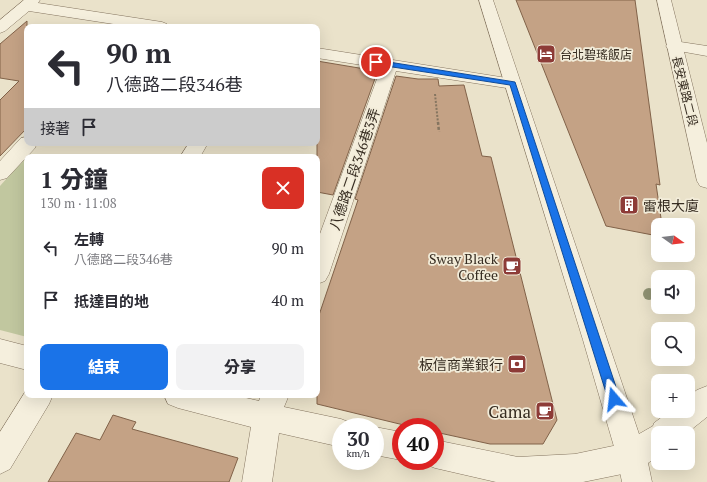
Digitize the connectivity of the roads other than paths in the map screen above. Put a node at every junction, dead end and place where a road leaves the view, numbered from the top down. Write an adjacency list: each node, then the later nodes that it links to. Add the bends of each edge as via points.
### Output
1 (486, 0): 10 (street)
2 (664, 0): 6 (street, 長安東路二段)
3 (30, 3): 4 (street); 5 (street)
4 (134, 24)
5 (0, 28)
6 (674, 46): 7 (street); 13 (street, 長安東路二段)
7 (707, 51)
8 (320, 53): 9 (street)
9 (390, 65): 10 (street); 14 (street, 八德路二段346巷3弄)
10 (513, 84): 26 (street)
11 (25, 146): 12 (street)
12 (0, 173)
13 (707, 181)
14 (320, 265)
15 (0, 351): 16 (street)
16 (24, 357)
17 (37, 398): 25 (street)
18 (203, 398): 20 (street)
19 (707, 400): 21 (street)
20 (271, 406): 22 (street); 27 (street)
21 (673, 426)
22 (332, 430)
23 (651, 447): 26 (street)
24 (444, 456): 26 (street, via 518,472 575,469)
25 (0, 459)
26 (634, 470)
27 (256, 482)

